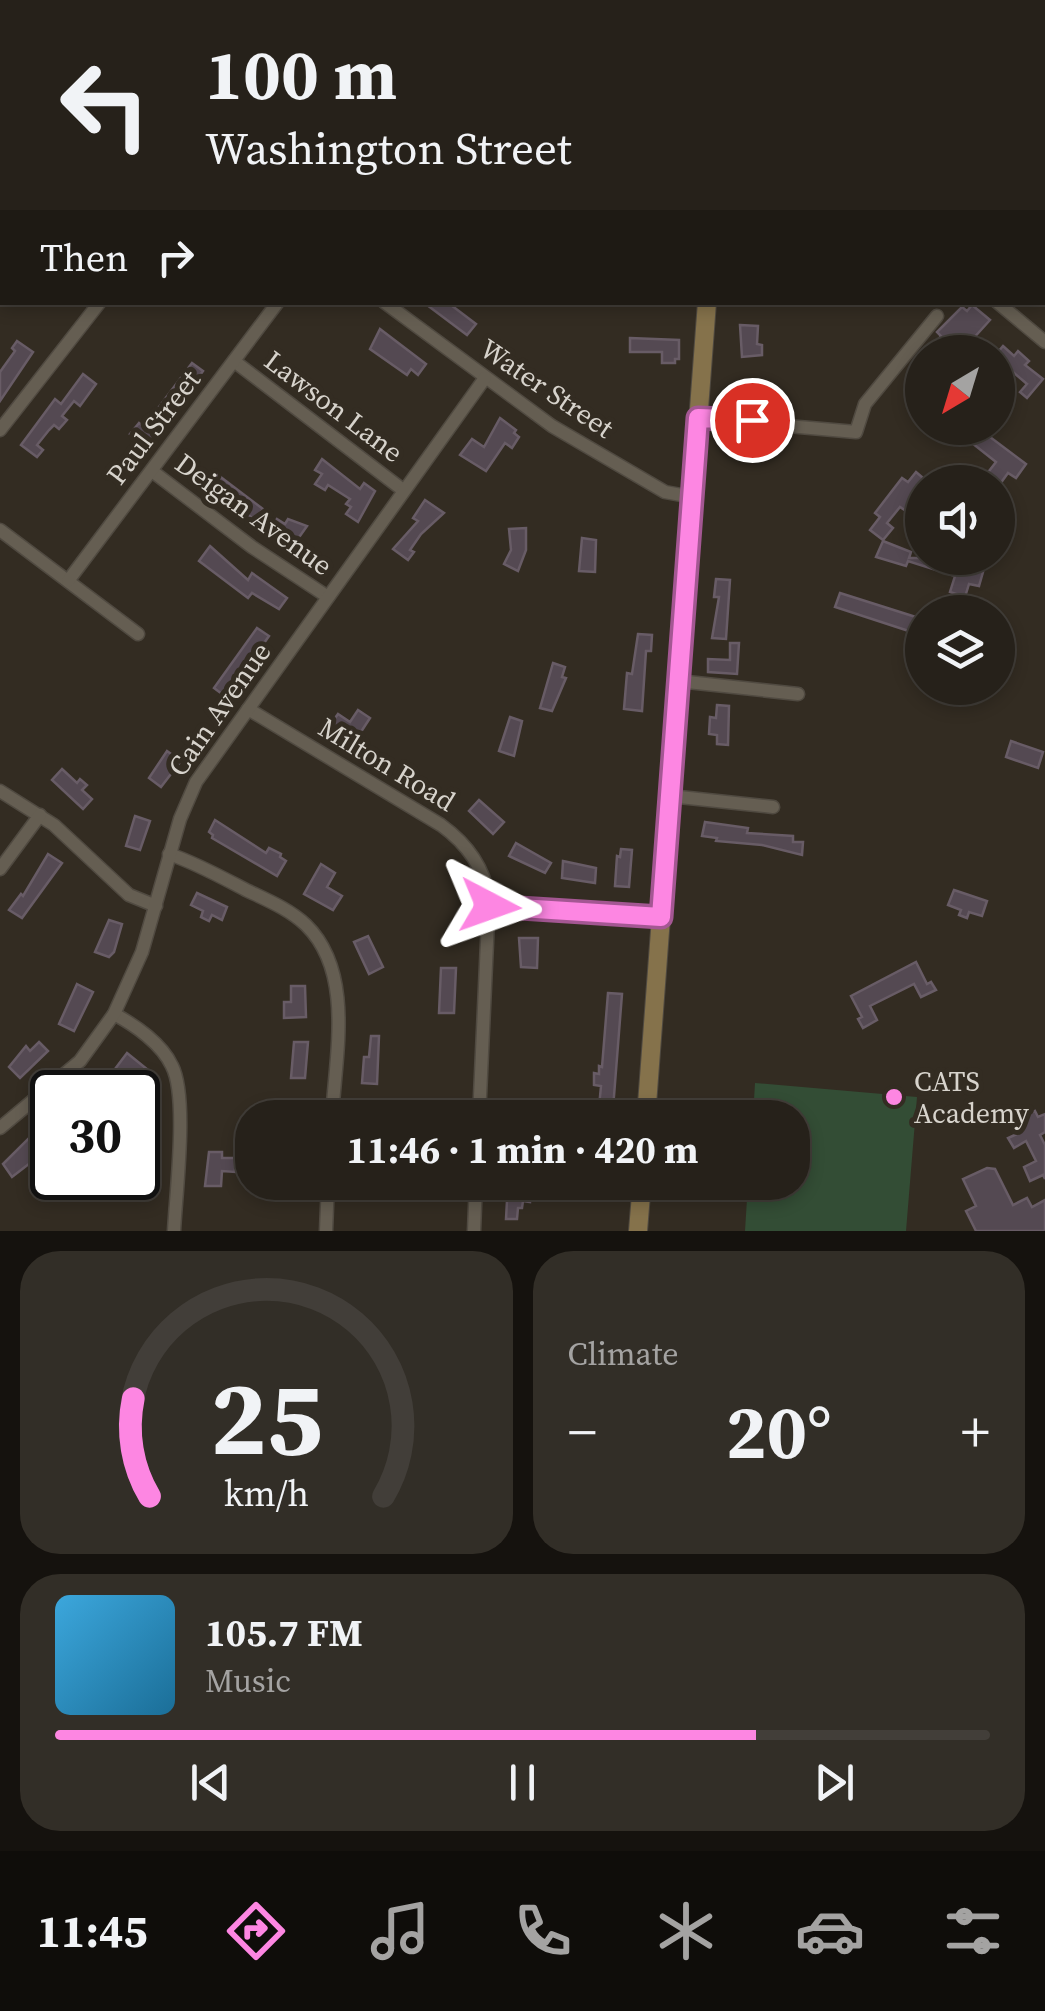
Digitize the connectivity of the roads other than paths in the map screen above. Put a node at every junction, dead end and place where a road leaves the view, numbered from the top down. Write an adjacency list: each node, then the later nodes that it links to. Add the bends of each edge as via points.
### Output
1 (98, 305): 11 (street)
2 (276, 305): 8 (street, Paul Street)
3 (388, 305): 9 (street, Water Street)
4 (707, 305): 10 (main road)
5 (1001, 305): 7 (street)
6 (937, 316): 10 (street, via 869,399 856,432)
7 (1045, 342)
8 (234, 361): 12 (street, Paul Street); 13 (street, Lawson Lane)
9 (485, 378): 13 (street, Cain Avenue); 14 (street, Water Street, via 659,488)
10 (698, 418): 14 (main road)
11 (0, 430)
12 (152, 471): 16 (street, Paul Street); 17 (street, Deigan Avenue)
13 (403, 490): 17 (street, Cain Avenue)
14 (692, 497): 19 (main road)
15 (0, 530): 16 (street)
16 (68, 581): 18 (street)
17 (328, 597): 21 (street, Cain Avenue)
18 (138, 634)
19 (678, 681): 20 (street); 23 (main road)
20 (798, 694)
21 (248, 709): 26 (street, Cain Avenue, via 192,791); 29 (street, Milton Road, via 449,830 479,868)
22 (0, 791): 25 (street)
23 (670, 796): 24 (street); 30 (main road)
24 (773, 807)
25 (40, 815): 27 (street); 28 (street, via 129,895)
26 (170, 854): 28 (street, Cain Avenue); 32 (street, via 284,910 317,939 337,994)
27 (0, 870)
28 (156, 906): 31 (street, Cain Avenue)
29 (490, 906): 30 (street); 33 (street, Milton Road)
30 (661, 917): 34 (main road)
31 (114, 1014): 35 (street, Cain Avenue, via 80,1061); 39 (street, via 158,1047 177,1076)
32 (333, 1100)
33 (480, 1100)
34 (647, 1100)
35 (0, 1128)
36 (327, 1200): 40 (street)
37 (475, 1200): 41 (street)
38 (641, 1200): 42 (main road)
39 (174, 1231)
40 (326, 1231)
41 (474, 1231)
42 (638, 1231)

